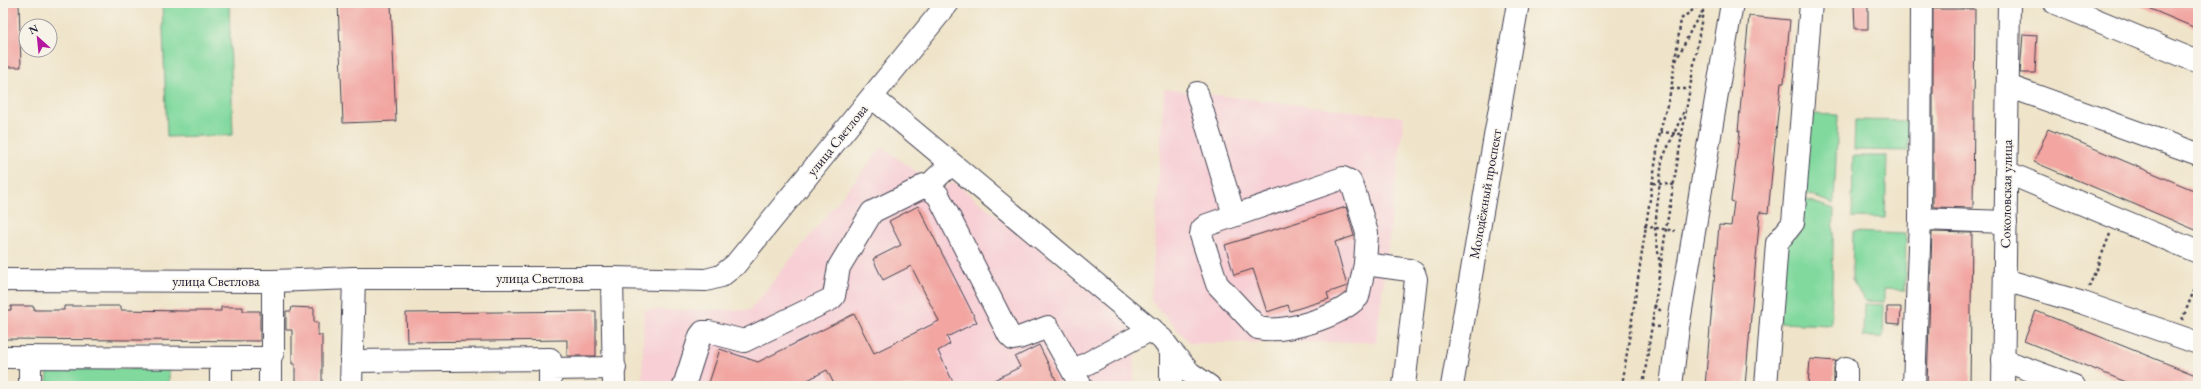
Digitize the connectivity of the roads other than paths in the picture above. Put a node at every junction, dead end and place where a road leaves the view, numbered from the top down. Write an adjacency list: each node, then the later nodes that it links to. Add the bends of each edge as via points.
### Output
1 (948, 3): 11 (street, улица Светлова)
2 (1518, 3): 46 (street, Молодёжный проспект)
3 (1732, 3): 47 (street)
4 (1811, 3): 48 (street, via 1793,223 1777,243)
5 (1921, 3): 17 (street)
6 (2009, 3): 9 (street, Соколовская улица)
7 (2055, 3): 8 (street)
8 (2198, 62)
9 (2008, 86): 12 (street); 14 (street, Соколовская улица)
10 (1196, 93): 16 (street)
11 (872, 97): 13 (street); 22 (street, улица Светлова, via 735,265 721,276 706,280)
12 (2198, 154)
13 (951, 164): 15 (street); 26 (street)
14 (2006, 172): 18 (street, Соколовская улица); 19 (street)
15 (924, 185): 37 (street, via 938,195 1009,335 1013,339 1019,338 1048,327); 42 (street, via 872,212 839,266 834,296 831,299 744,341 703,332)
16 (1234, 215): 20 (street, via 1347,178 1354,190 1367,233); 20 (street, via 1207,225 1202,229 1201,235 1217,284 1258,328 1289,327 1332,316 1358,297)
17 (1920, 219): 18 (street); 49 (street)
18 (2006, 222): 24 (street, Соколовская улица)
19 (2198, 252)
20 (1365, 264): 45 (street, via 1408,270 1414,273 1416,279)
21 (354, 278): 22 (street, улица Светлова); 25 (street, улица Светлова); 34 (street)
22 (612, 278): 36 (street)
23 (3, 280): 25 (street, улица Светлова)
24 (2005, 280): 27 (street, via 2083,303); 33 (street, Соколовская улица)
25 (273, 281): 32 (street, via 273,352)
26 (1152, 329): 28 (street); 37 (street)
27 (2198, 343)
28 (1171, 351): 43 (street); 44 (street, via 1190,373)
29 (3, 357): 30 (street)
30 (30, 357): 31 (street); 38 (street)
31 (221, 358): 32 (street); 39 (street)
32 (270, 358): 40 (street)
33 (2003, 360): 50 (street, Соколовская улица); 51 (street)
34 (351, 361): 35 (street, via 550,359); 41 (street)
35 (550, 377): 36 (street)
36 (614, 377)
37 (1077, 378)
38 (30, 386)
39 (221, 386)
40 (270, 386)
41 (351, 386)
42 (684, 386)
43 (1171, 386)
44 (1209, 386)
45 (1404, 386)
46 (1452, 386)
47 (1671, 386)
48 (1766, 386)
49 (1914, 386)
50 (2003, 386)
51 (2074, 386)

